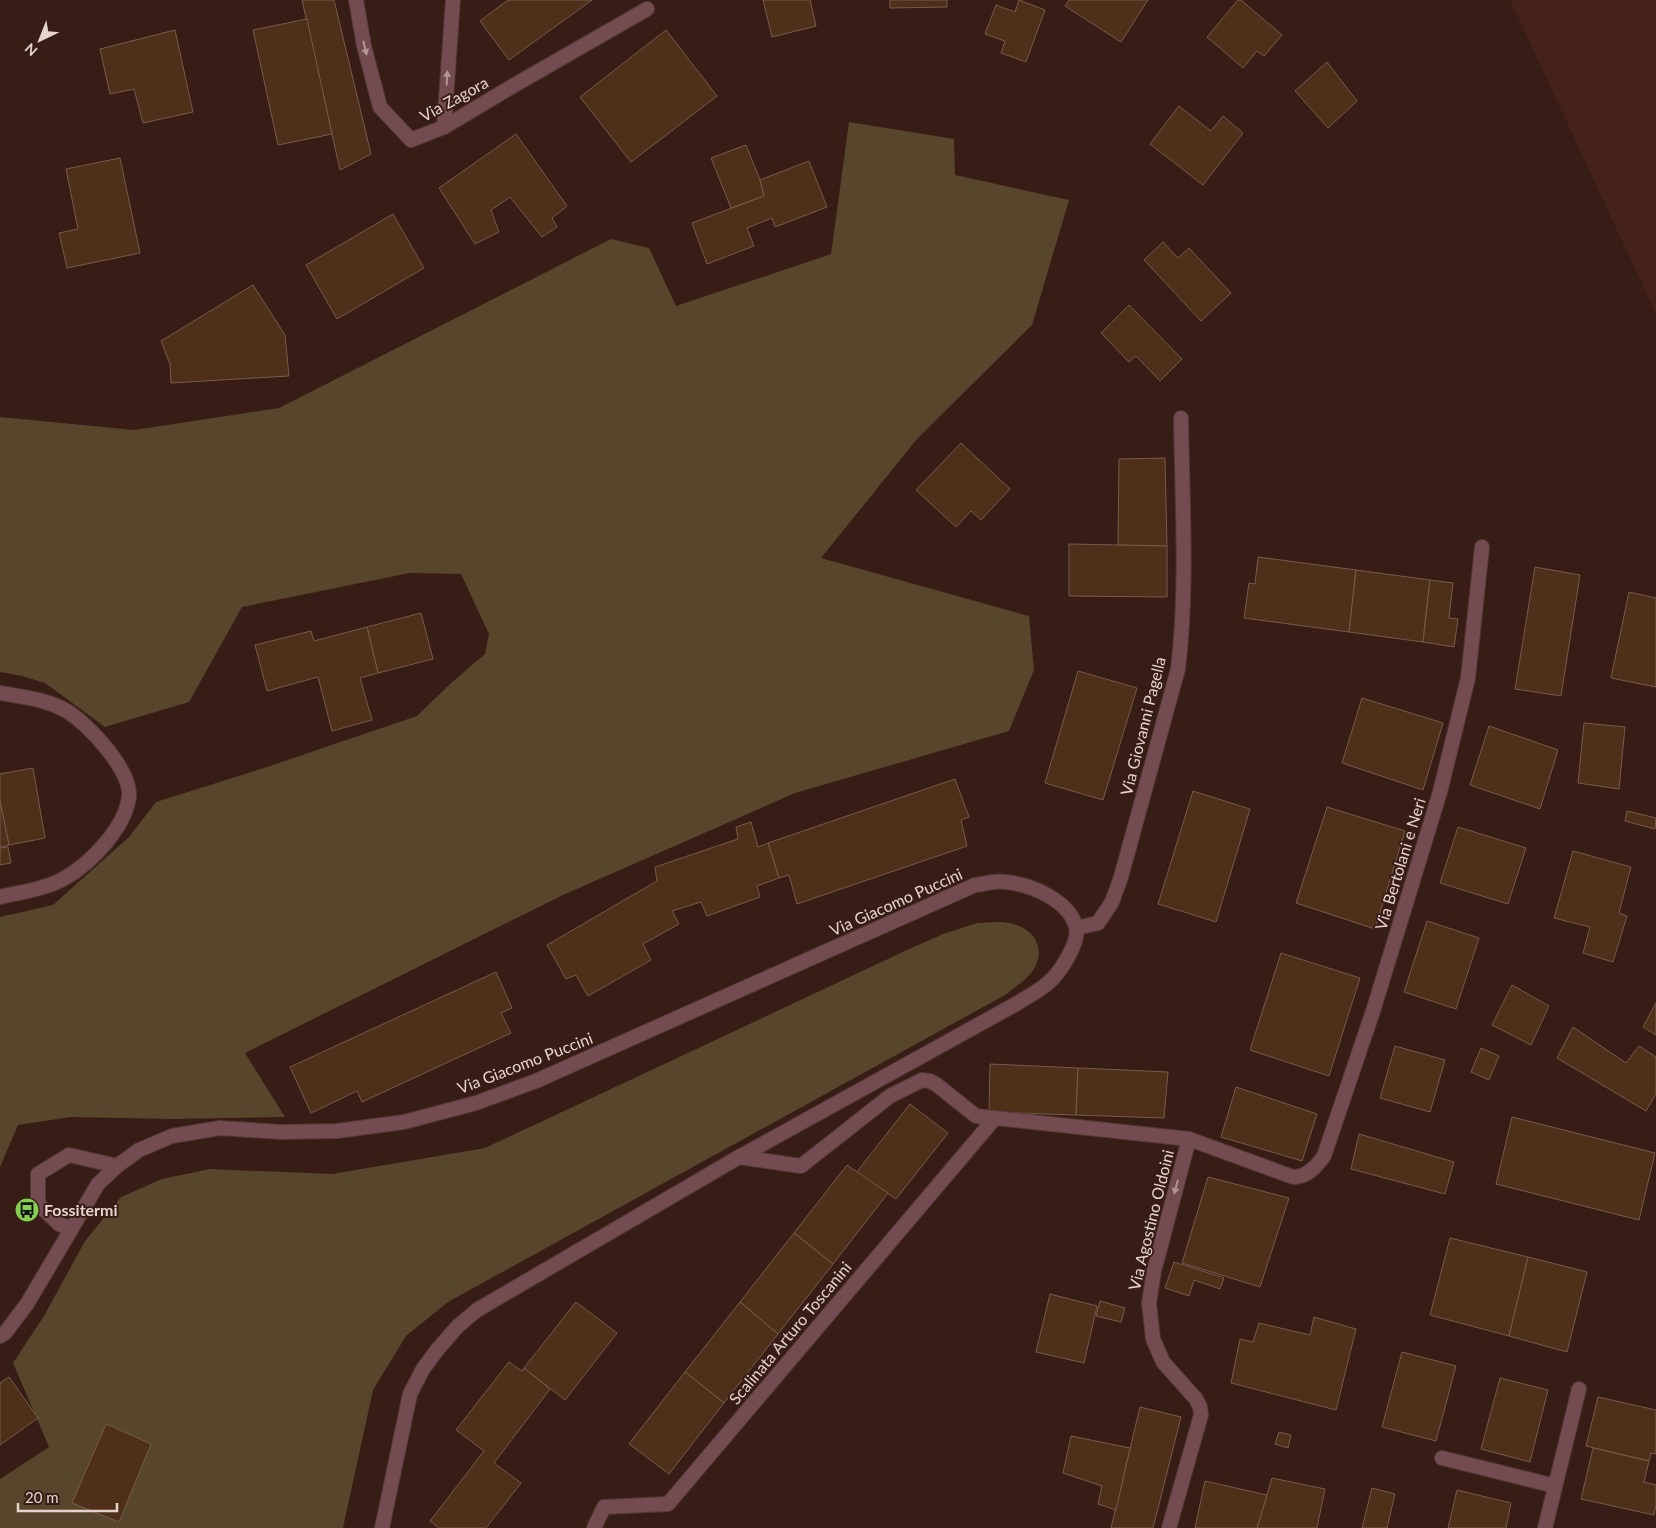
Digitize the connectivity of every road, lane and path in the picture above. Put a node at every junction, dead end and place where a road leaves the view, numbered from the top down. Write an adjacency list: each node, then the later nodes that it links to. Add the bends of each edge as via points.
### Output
1 (356, 0): 4 (street, Via Zagora, one-way to 4, via 380,107 411,140)
2 (453, 0): 4 (street, one-way to 2)
3 (647, 9): 4 (street, Via Zagora)
4 (444, 127)
5 (1182, 418): 9 (street, Via Giovanni Pagella, via 1183,585 1178,669 1112,902 1098,923)
6 (1482, 547): 11 (street, Via Bertolani e Neri, via 1468,678 1440,792 1374,1008 1324,1156 1303,1176 1293,1177)
7 (0, 693): 8 (street, via 39,699 66,711 86,726 124,773 129,795 124,815 108,840 82,866 44,887)
8 (0, 896)
9 (1077, 928): 12 (street, via 1073,948 1049,983); 13 (street, Via Giacomo Puccini, via 1060,905 1047,894 1028,886 1004,881 975,886 545,1077 476,1103 404,1122 337,1131 210,1129 172,1136 139,1150)
10 (995, 1118): 11 (street); 12 (street, via 976,1116 937,1085 922,1080 890,1096 801,1166); 20 (street, Scalinata Arturo Toscanini, via 668,1504 604,1507)
11 (1189, 1139): 21 (street, Via Agostino Oldoini, one-way to 21, via 1154,1271 1149,1303 1153,1338 1163,1362 1196,1399 1201,1415)
12 (740, 1157): 19 (street, via 476,1310 458,1326 428,1363 410,1394)
13 (117, 1166): 14 (street, Via Giacomo Puccini, via 98,1184); 14 (street, via 69,1154 38,1174 38,1204 59,1224)
14 (71, 1229): 15 (street, Via Giacomo Puccini, via 28,1304)
15 (0, 1336)
16 (1579, 1390): 18 (street)
17 (1442, 1458): 18 (street)
18 (1555, 1486): 22 (street)
19 (382, 1528)
20 (594, 1528)
21 (1169, 1528)
22 (1545, 1528)

